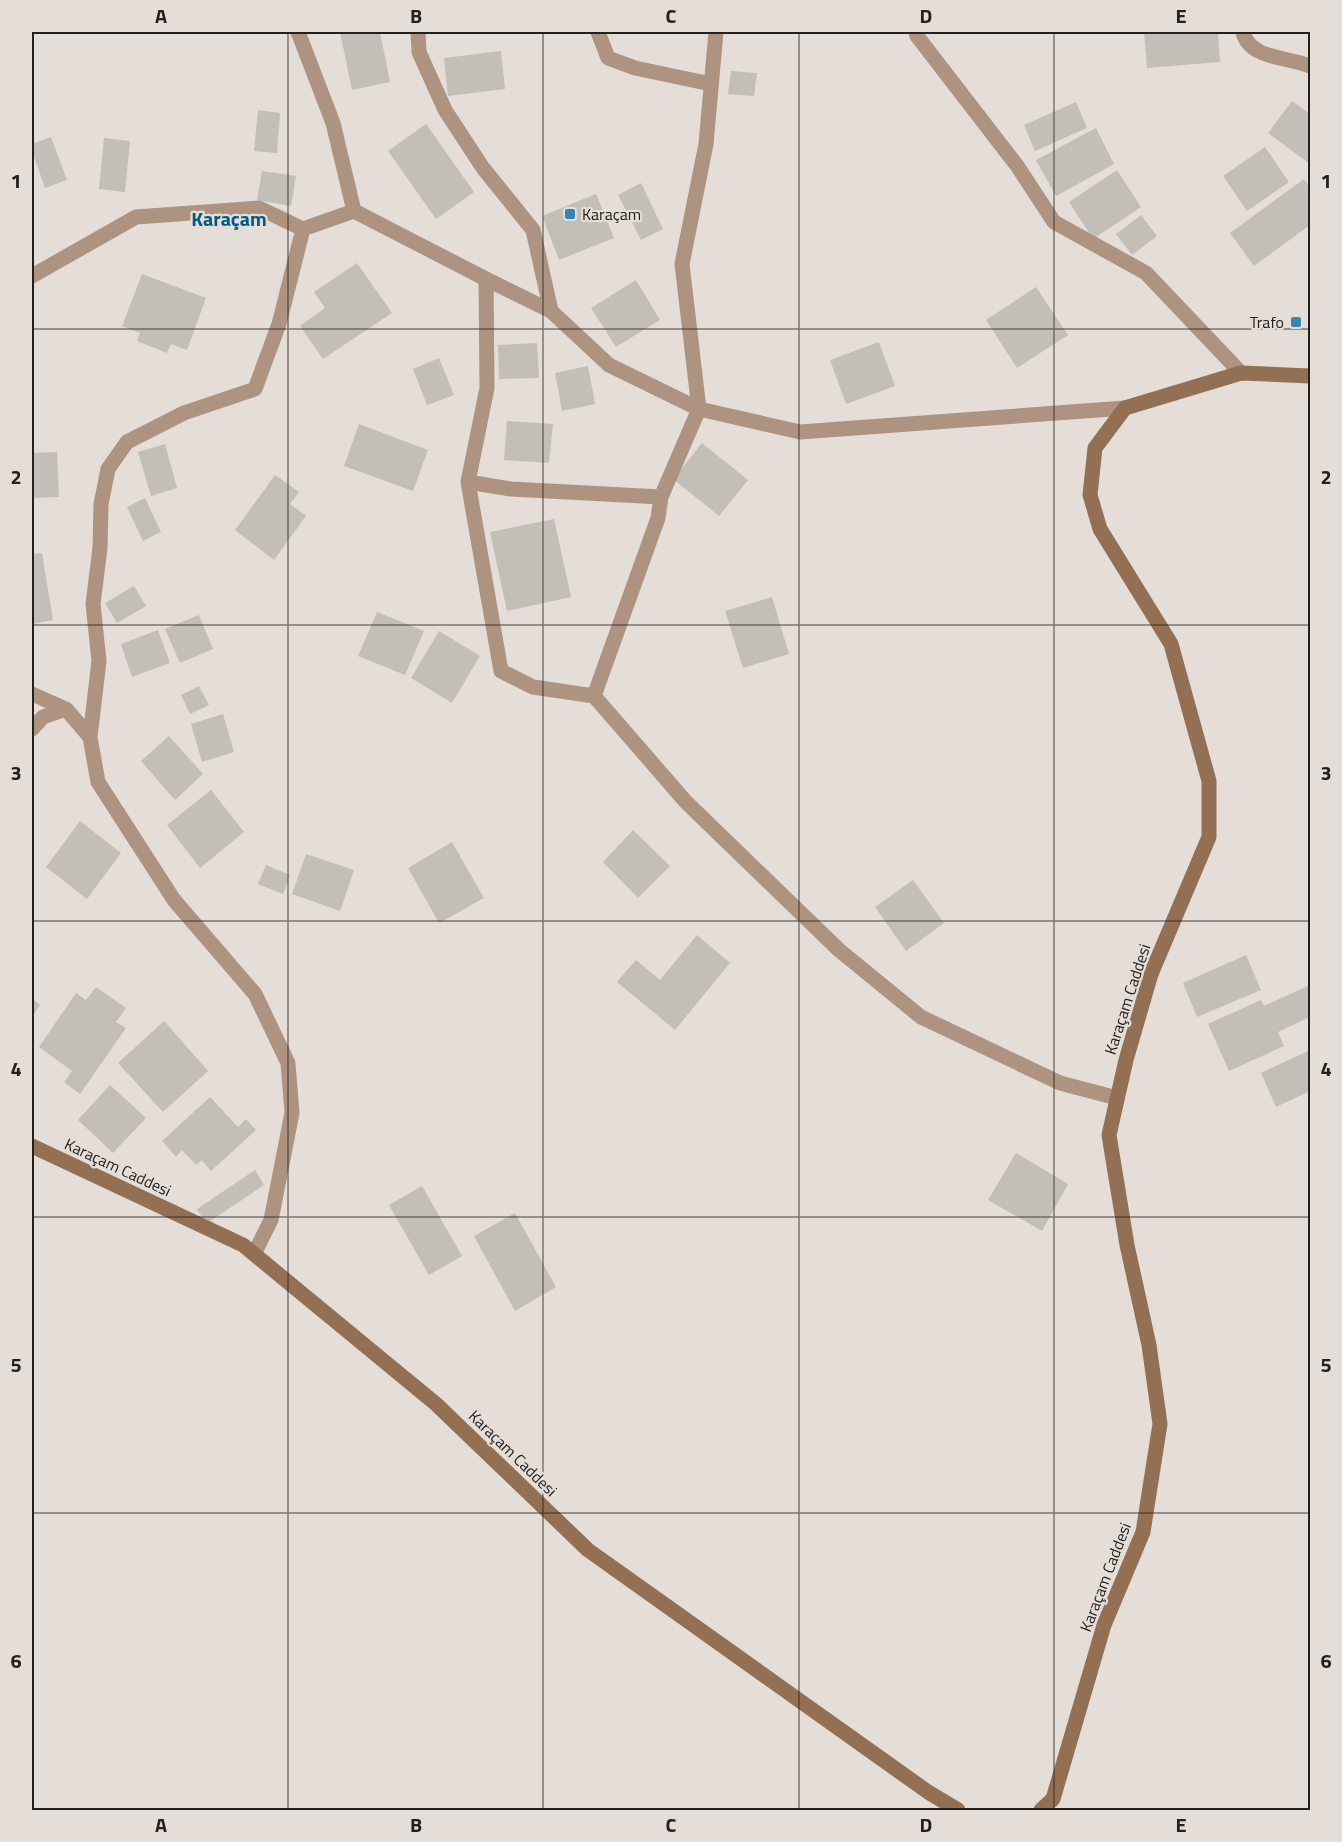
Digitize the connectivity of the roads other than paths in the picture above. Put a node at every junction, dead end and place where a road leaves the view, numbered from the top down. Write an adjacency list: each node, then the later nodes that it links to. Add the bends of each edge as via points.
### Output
1 (298, 32): 9 (street, via 333,123)
2 (418, 32): 13 (street, via 419,52 445,110 483,168 533,230)
3 (598, 32): 8 (street, via 608,58 635,68)
4 (716, 32): 8 (street)
5 (916, 32): 14 (street, via 1018,167 1054,222 1146,273)
6 (1243, 32): 7 (street, via 1245,40 1257,51)
7 (1311, 66)
8 (711, 84): 17 (street, via 706,144 681,264)
9 (354, 211): 10 (street); 12 (street)
10 (303, 229): 11 (street, via 259,208 136,217); 24 (street, via 279,324 255,389 184,413 128,442 108,470 101,504 93,604 99,661)
11 (32, 276)
12 (486, 279): 13 (street); 18 (street, via 487,388)
13 (551, 311): 17 (street, via 609,365)
14 (1241, 373): 15 (street); 16 (street)
15 (1311, 376)
16 (1125, 408): 17 (street, via 800,432); 25 (street, Karaçam Caddesi, via 1095,448 1090,495 1100,529 1171,644 1209,781 1209,837 1151,974)
17 (699, 409): 19 (street)
18 (468, 482): 19 (street, via 511,489); 21 (street, via 501,671 533,687)
19 (661, 497): 21 (street, via 658,518)
20 (32, 694): 22 (street)
21 (594, 696): 25 (street, via 686,802 839,950 921,1017 1060,1083)
22 (66, 709): 23 (street, via 43,717); 24 (street)
23 (32, 729)
24 (90, 737): 27 (street, via 98,782 174,900 255,994 288,1063 292,1113 271,1221)
25 (1117, 1098): 29 (street, Karaçam Caddesi, via 1109,1135 1160,1424 1143,1532 1104,1625 1053,1799)
26 (32, 1146): 27 (street, Karaçam Caddesi, via 243,1245)
27 (254, 1254): 28 (street, Karaçam Caddesi, via 436,1404 588,1550)
28 (958, 1810)
29 (1041, 1810)

